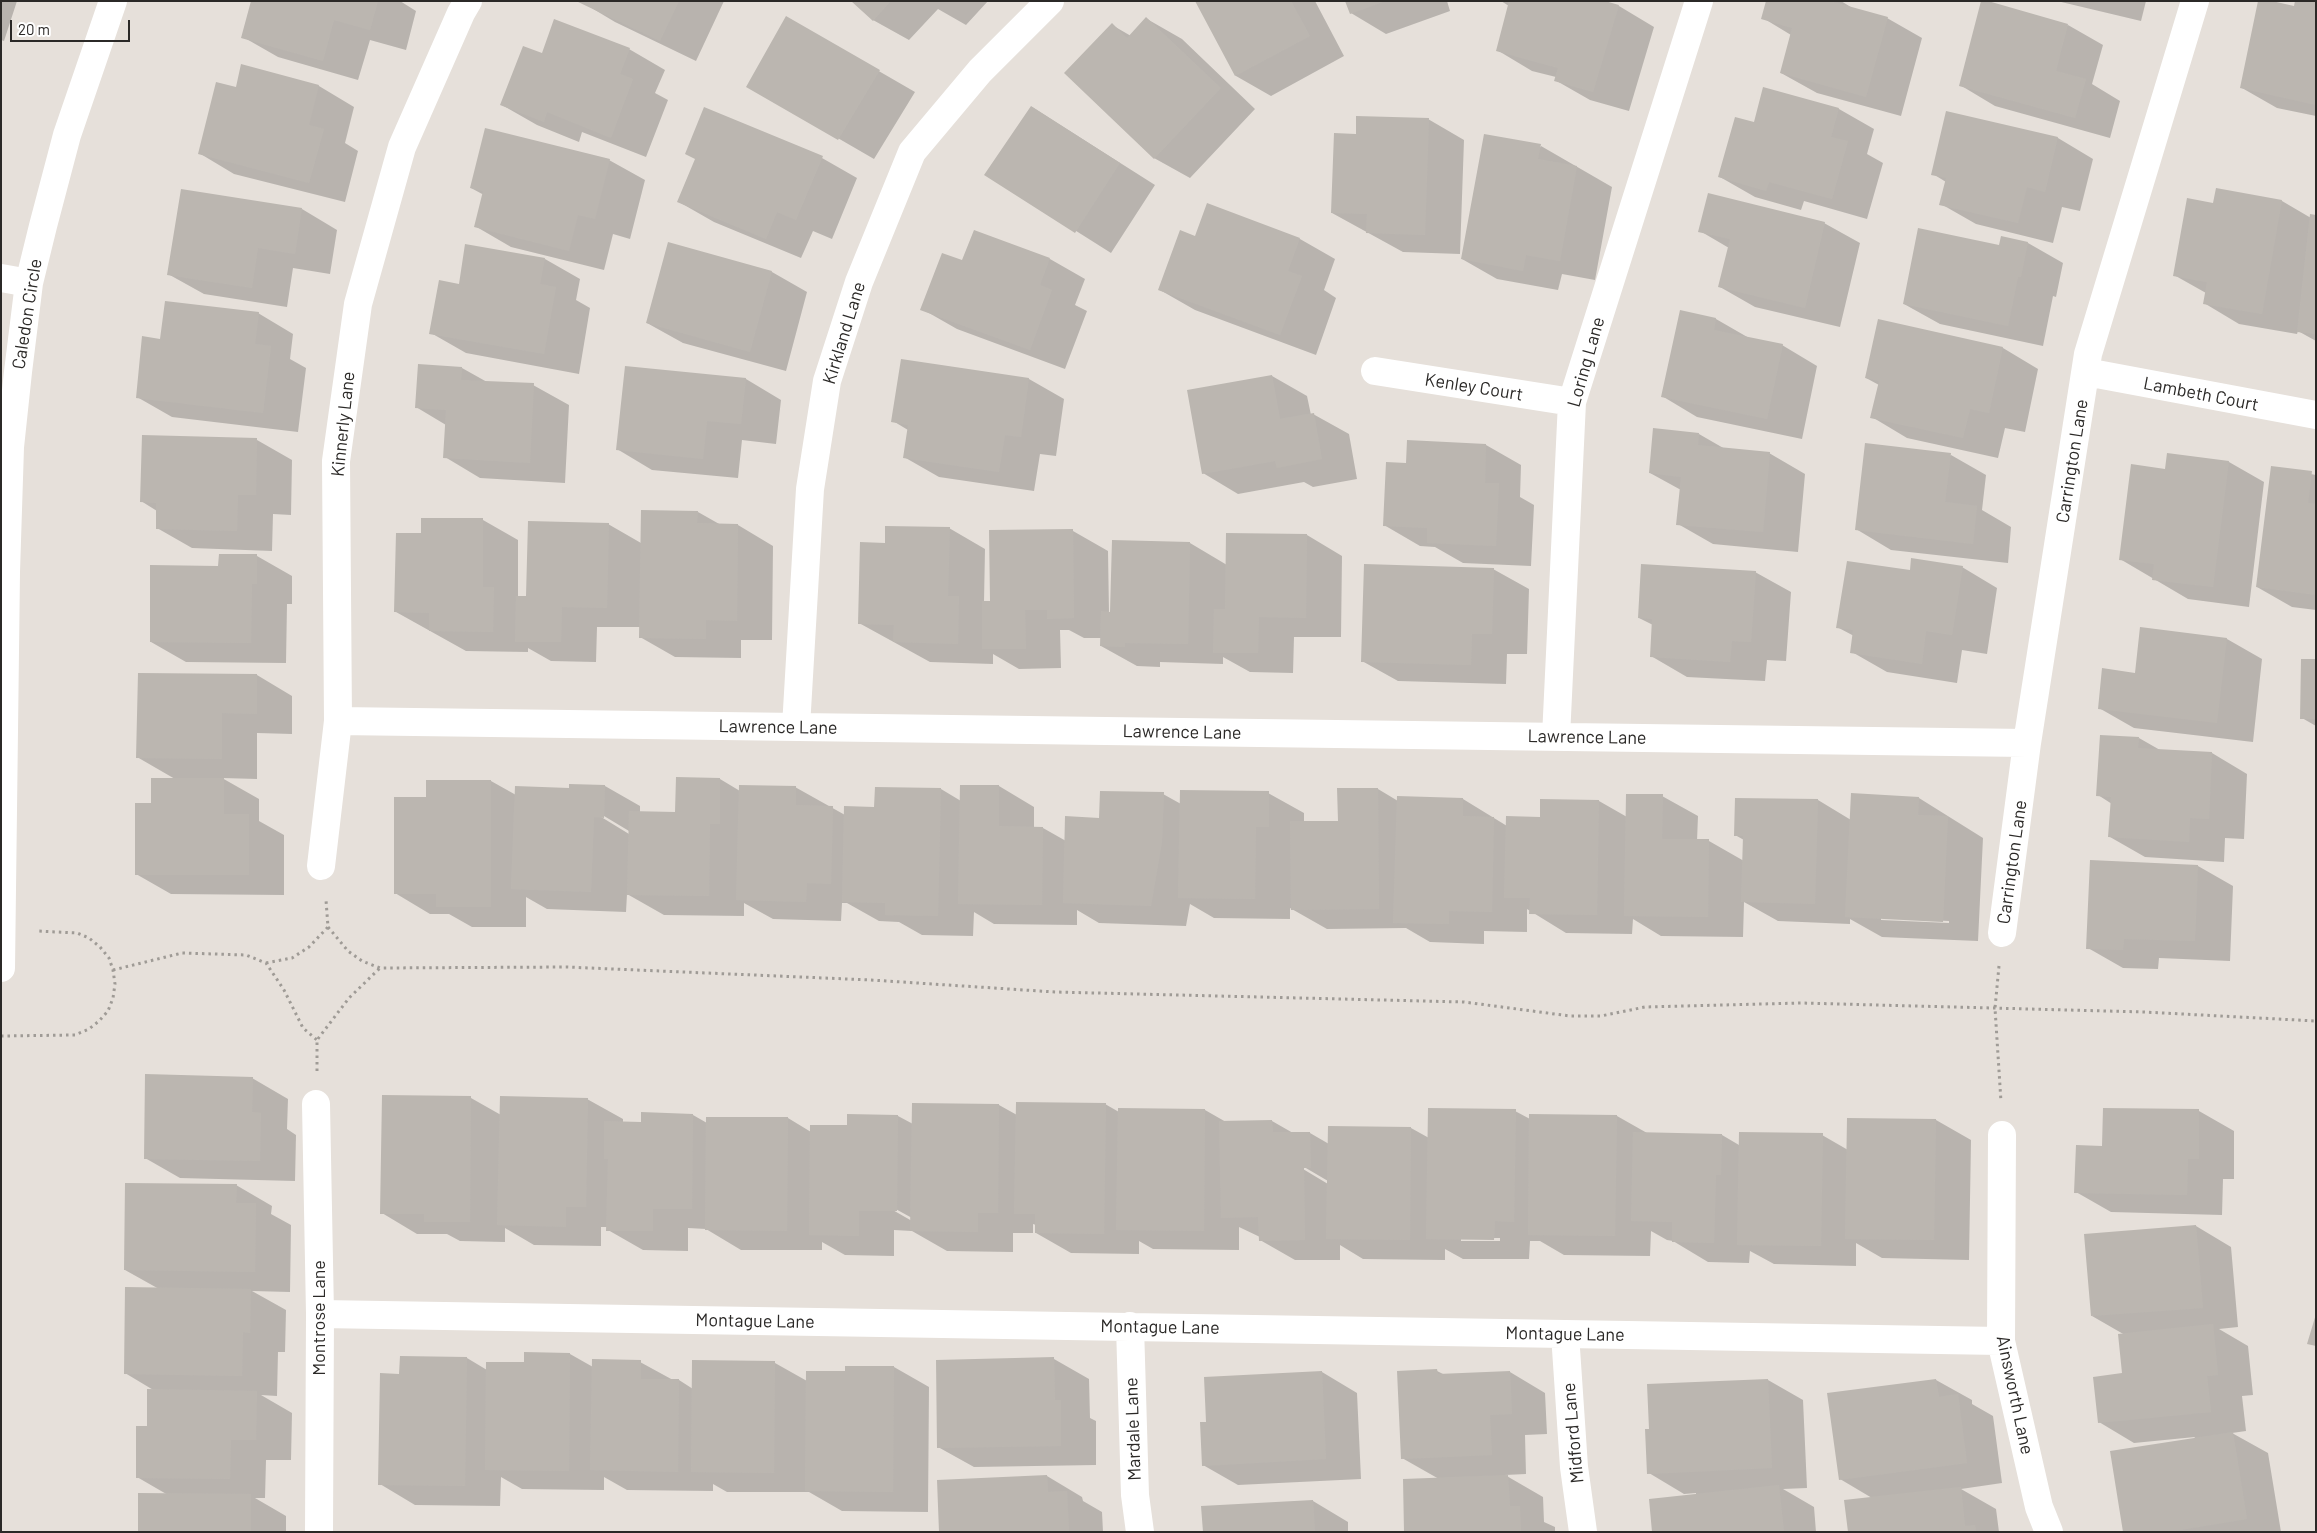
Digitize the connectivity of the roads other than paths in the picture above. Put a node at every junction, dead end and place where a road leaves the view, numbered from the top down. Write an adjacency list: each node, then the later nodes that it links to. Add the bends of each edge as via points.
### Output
1 (112, 1): 7 (street, Caledon Circle, via 67,136)
2 (468, 1): 12 (street, Kinnerly Lane, via 402,147 358,304 336,461)
3 (1050, 1): 13 (street, Kirkland Lane, via 980,71 912,152 859,282 827,381 810,488)
4 (1699, 1): 10 (street, Loring Lane)
5 (2195, 1): 9 (street, Carrington Lane, via 2088,354)
6 (1, 278): 7 (street)
7 (29, 283): 17 (street, Caledon Circle, via 10,447)
8 (1375, 371): 10 (street, Kenley Court)
9 (2086, 372): 11 (street, Lambeth Court); 15 (street, Carrington Lane)
10 (1572, 402): 14 (street, Loring Lane)
11 (2316, 416)
12 (338, 721): 13 (street, Lawrence Lane); 16 (street, Kinnerly Lane)
13 (796, 727): 14 (street, Lawrence Lane)
14 (1556, 737): 15 (street, Lawrence Lane)
15 (2027, 743): 18 (street, Carrington Lane)
16 (321, 866)
17 (2, 930): 19 (street, Caledon Circle)
18 (2002, 933)
19 (1, 968)
20 (316, 1104): 22 (street, Montrose Lane)
21 (2002, 1135): 25 (street, Ainsworth Lane)
22 (320, 1314): 23 (street, Montague Lane); 26 (street, Montrose Lane)
23 (1130, 1326): 24 (street, Montague Lane); 27 (street, Mardale Lane, via 1135,1495)
24 (1565, 1334): 25 (street, Montague Lane); 28 (street, Midford Lane, via 1574,1467)
25 (2001, 1340): 29 (street, Ainsworth Lane, via 2039,1507)
26 (319, 1532)
27 (1140, 1532)
28 (1583, 1532)
29 (2049, 1532)

